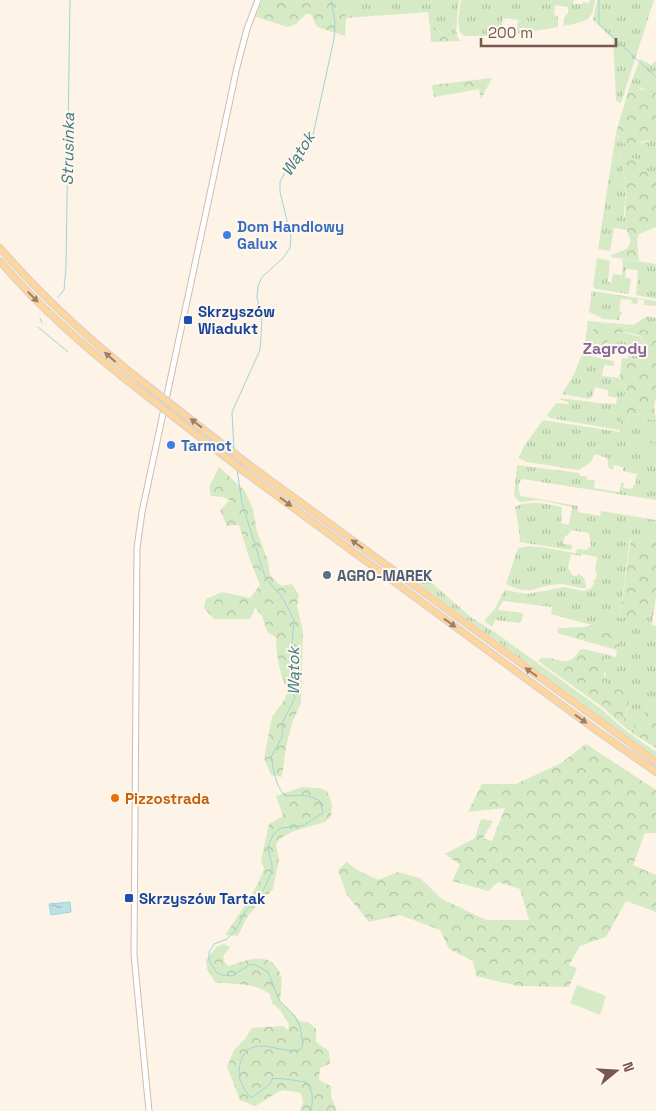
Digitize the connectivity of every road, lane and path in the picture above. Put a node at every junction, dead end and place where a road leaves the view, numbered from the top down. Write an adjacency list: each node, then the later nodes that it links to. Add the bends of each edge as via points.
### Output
1 (258, 0): 6 (street, via 237,67 137,548 134,955)
2 (0, 248): 4 (main road, one-way to 2, bridge, via 418,590 119,364 50,302)
3 (0, 261): 5 (main road, one-way to 5, bridge, via 38,302 147,396 246,473)
4 (656, 762)
5 (656, 772)
6 (149, 1111)

